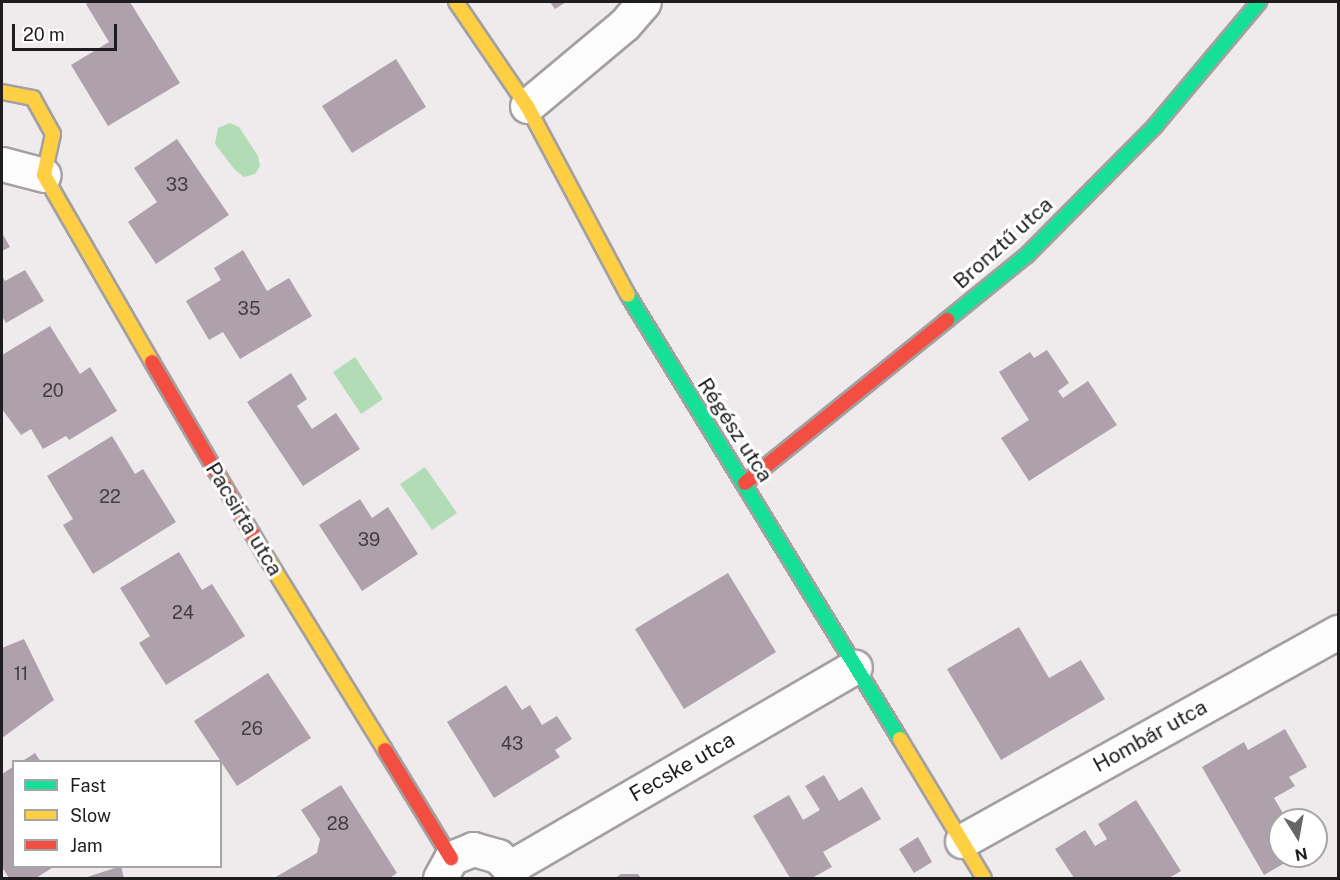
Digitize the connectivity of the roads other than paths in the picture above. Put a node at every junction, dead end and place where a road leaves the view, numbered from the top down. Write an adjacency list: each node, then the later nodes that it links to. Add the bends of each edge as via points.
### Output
1 (456, 2): 5 (street, Régész utca)
2 (644, 2): 5 (street, via 624,25)
3 (1259, 2): 8 (street, Bronztű utca, via 1155,126 1027,255)
4 (2, 92): 7 (street, via 33,98 53,134)
5 (527, 106): 8 (street, Régész utca, via 650,337)
6 (2, 164): 7 (street)
7 (44, 175): 12 (street, Pacsirta utca)
8 (745, 483): 10 (street, Régész utca)
9 (1338, 632): 11 (street, Hombár utca)
10 (855, 667): 11 (street, Régész utca); 13 (street, Fecske utca)
11 (962, 841): 14 (street, Régész utca)
12 (445, 868): 13 (street, Fecske utca, via 462,851 486,850)
13 (511, 873)
14 (984, 879)

